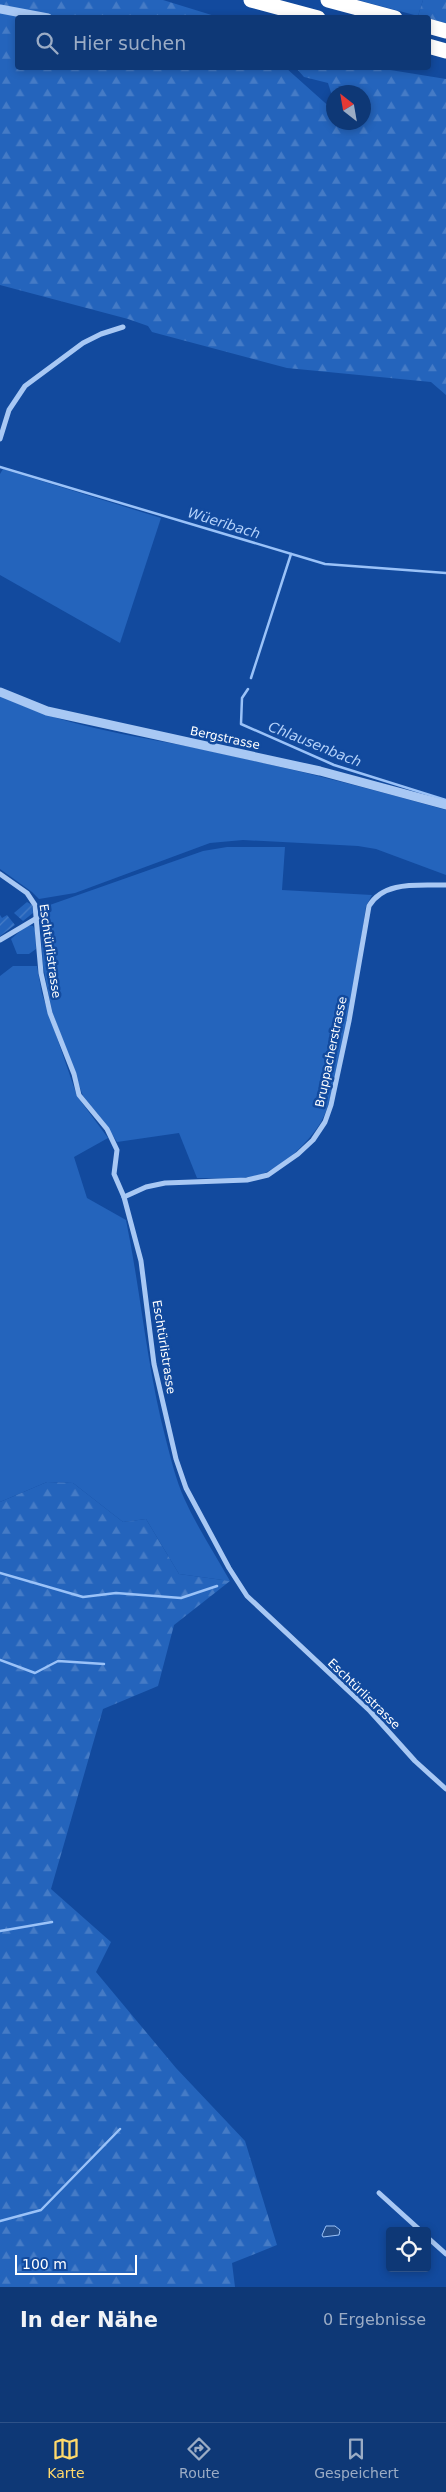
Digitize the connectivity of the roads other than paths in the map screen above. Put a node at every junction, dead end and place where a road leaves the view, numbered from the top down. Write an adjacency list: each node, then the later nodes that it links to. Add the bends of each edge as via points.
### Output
1 (251, 0): 5 (highway)
2 (328, 0): 6 (highway)
3 (0, 9): 4 (street)
4 (32, 15)
5 (307, 15)
6 (384, 15)
7 (431, 27): 8 (highway)
8 (446, 31)
9 (446, 44): 10 (street)
10 (431, 47)
11 (431, 48): 12 (highway, bridge)
12 (446, 51)
13 (123, 327): 14 (street, via 83,343 19,391)
14 (0, 438)
15 (0, 692): 16 (street, Bergstrasse, via 63,715 320,771)
16 (446, 805)
17 (0, 874): 19 (street, Eschtürlistrasse, via 27,893 35,905)
18 (446, 885): 21 (street, Bruppacherstrasse, via 394,888 378,894 369,906 350,1021 331,1105 313,1140 268,1174 246,1180 165,1183)
19 (37, 918): 20 (street); 21 (street, Eschtürlistrasse, via 41,973 50,1013 79,1095 106,1129 117,1150 114,1174)
20 (0, 940)
21 (124, 1197): 22 (street, Eschtürlistrasse, via 141,1261 154,1364 186,1488 248,1596 370,1711)
22 (446, 1790)
23 (379, 2193): 24 (street)
24 (416, 2227)
25 (431, 2241): 26 (street)
26 (446, 2254)

